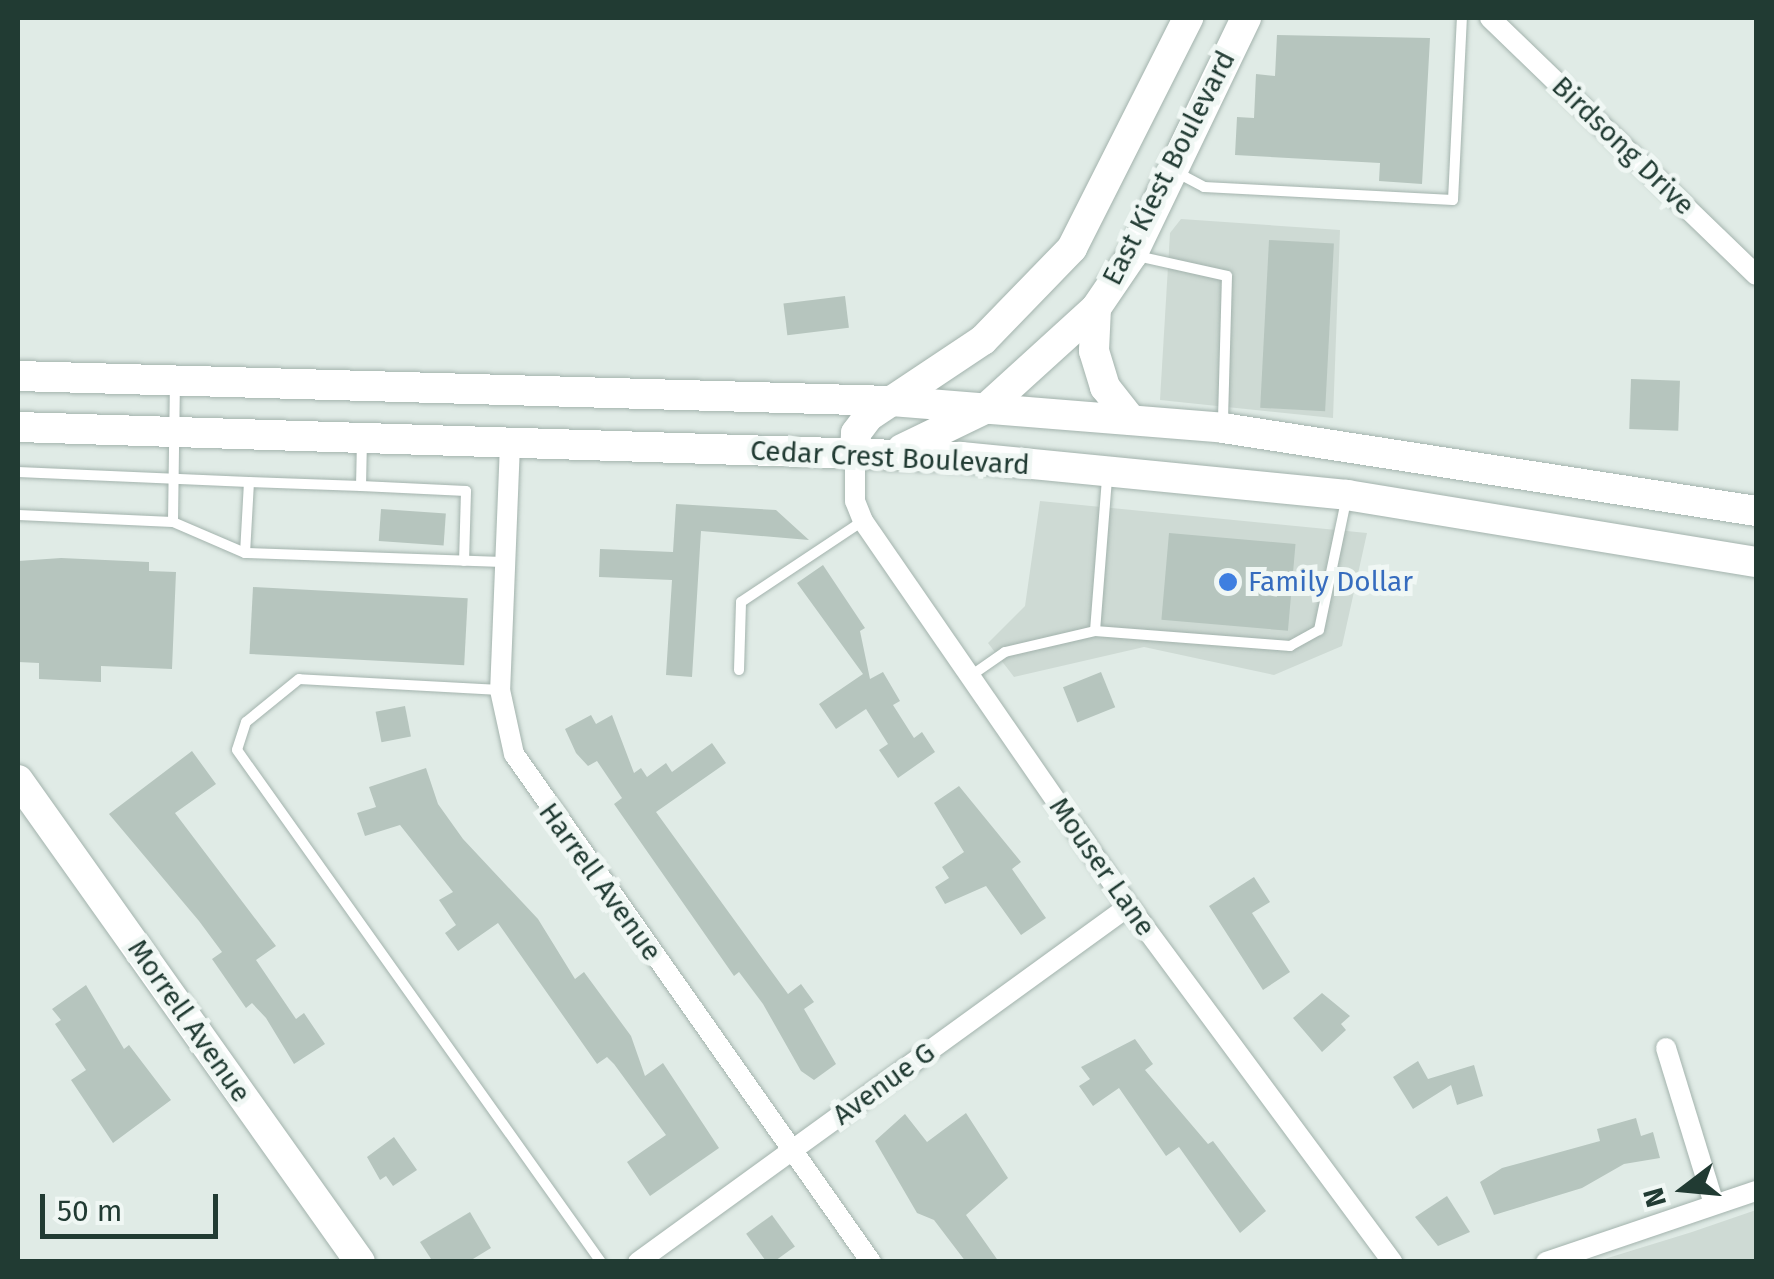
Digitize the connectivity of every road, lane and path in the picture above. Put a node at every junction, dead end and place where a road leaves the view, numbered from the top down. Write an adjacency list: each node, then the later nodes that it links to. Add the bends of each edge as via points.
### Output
1 (1188, 18): 12 (main road, East Kiest Boulevard, via 1072,248 983,340)
2 (1246, 18): 5 (main road, East Kiest Boulevard)
3 (1462, 18): 5 (lane, via 1453,200 1204,187)
4 (1490, 18): 7 (street, Birdsong Drive)
5 (1172, 170): 6 (main road, East Kiest Boulevard)
6 (1132, 255): 8 (main road, East Kiest Boulevard); 16 (lane, via 1226,276)
7 (1756, 275)
8 (1096, 308): 13 (main road, East Kiest Boulevard); 14 (main road, via 1100,369)
9 (18, 376): 10 (main road, Cedar Crest Boulevard)
10 (175, 382): 11 (main road, Cedar Crest Boulevard); 17 (lane)
11 (512, 390): 12 (main road, Cedar Crest Boulevard); 19 (main road)
12 (891, 402): 13 (main road, Cedar Crest Boulevard); 22 (main road, East Kiest Boulevard, via 856,433)
13 (984, 409): 14 (main road, Cedar Crest Boulevard); 21 (main road, East Kiest Boulevard)
14 (1131, 420): 16 (main road, Cedar Crest Boulevard)
15 (18, 426): 17 (main road, Cedar Crest Boulevard)
16 (1223, 428): 20 (main road, Cedar Crest Boulevard); 27 (main road)
17 (175, 432): 18 (main road, Cedar Crest Boulevard); 25 (lane)
18 (362, 439): 19 (main road, Cedar Crest Boulevard); 28 (lane)
19 (510, 444): 22 (main road, Cedar Crest Boulevard); 36 (street, Harrell Avenue)
20 (1353, 448): 29 (main road); 30 (main road, Cedar Crest Boulevard)
21 (894, 452): 22 (main road, Cedar Crest Boulevard); 23 (main road, Cedar Crest Boulevard)
22 (855, 453): 32 (street, Mouser Lane, via 855,501)
23 (1107, 471): 27 (main road, Cedar Crest Boulevard); 38 (lane)
24 (18, 472): 25 (lane)
25 (174, 480): 26 (lane); 33 (lane)
26 (249, 482): 28 (lane); 34 (lane)
27 (1216, 482): 29 (main road, Cedar Crest Boulevard)
28 (360, 486): 35 (lane, via 466,491)
29 (1347, 495): 37 (main road, Cedar Crest Boulevard); 38 (lane, via 1319,630 1290,646)
30 (1756, 512)
31 (18, 516): 33 (lane)
32 (863, 521): 39 (lane, via 742,602); 40 (street, Mouser Lane)
33 (173, 522): 34 (lane)
34 (245, 553): 35 (lane)
35 (464, 562): 36 (lane)
36 (505, 562): 41 (street, Harrell Avenue)
37 (1756, 562)
38 (1095, 631): 40 (lane, via 1005,652)
39 (739, 670)
40 (969, 677): 43 (street, Mouser Lane)
41 (500, 690): 45 (street, Harrell Avenue, via 514,754 532,788); 49 (lane, via 299,679 246,722 237,750)
42 (18, 780): 48 (main road, Morrell Avenue)
43 (1129, 906): 45 (street, Avenue G); 52 (street, Mouser Lane)
44 (1666, 1048): 47 (street)
45 (793, 1149): 50 (street, Avenue G); 51 (street, Harrell Avenue)
46 (1756, 1191): 47 (street)
47 (1714, 1204): 53 (street)
48 (360, 1262)
49 (601, 1262)
50 (638, 1262)
51 (872, 1262)
52 (1392, 1262)
53 (1546, 1262)

